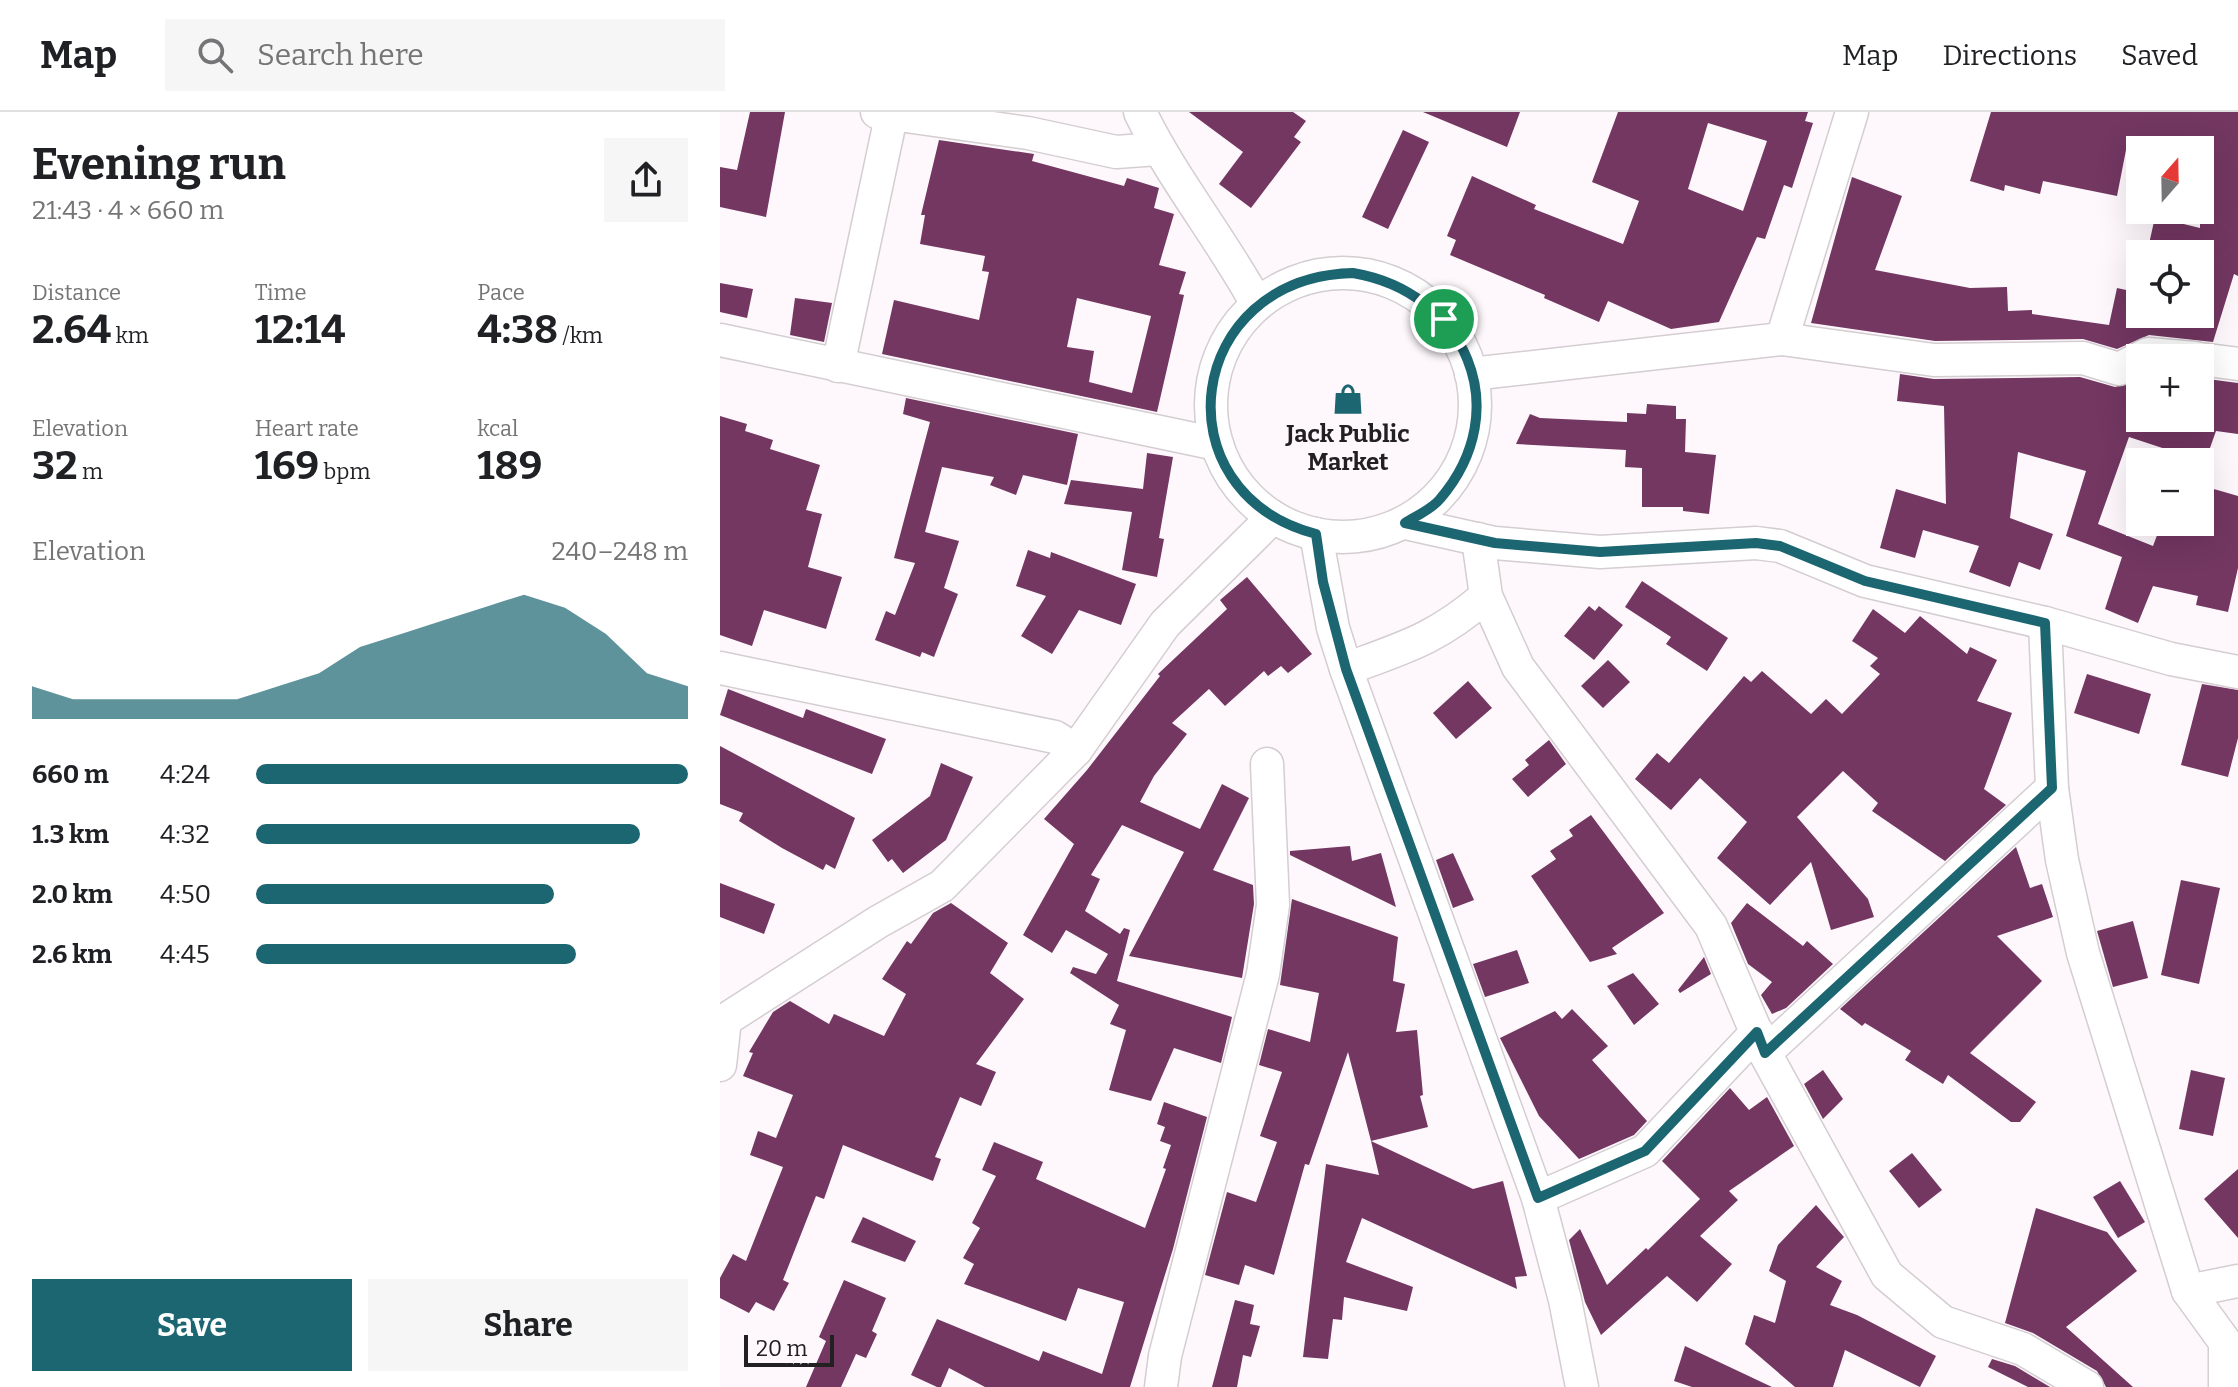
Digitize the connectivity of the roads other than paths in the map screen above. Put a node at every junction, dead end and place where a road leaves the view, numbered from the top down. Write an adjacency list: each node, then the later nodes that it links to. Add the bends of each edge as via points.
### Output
1 (1140, 112): 4 (street)
2 (1852, 112): 6 (street)
3 (886, 113): 4 (street, via 1028,133 1116,152); 11 (street)
4 (1158, 149): 5 (street)
5 (1257, 304): 12 (street, via 1279,289 1327,274 1379,278 1425,301 1444,319 1459,340); 13 (street, via 1221,353 1212,383)
6 (1782, 339): 10 (street, via 1934,360 2083,358 2119,369); 12 (street)
7 (720, 340): 11 (street)
8 (2214, 360): 9 (street)
9 (2238, 364)
10 (2126, 365)
11 (838, 366): 13 (street)
12 (1471, 374): 15 (street, via 1476,422 1468,453 1438,501)
13 (1217, 444): 14 (street, via 1238,485)
14 (1273, 517): 16 (street); 23 (street, via 1165,624)
15 (1405, 523): 16 (street, via 1348,538); 17 (street)
16 (1316, 534): 21 (street)
17 (1478, 539): 18 (street); 19 (street, via 1600,552 1780,546 1865,581)
18 (1486, 596): 21 (street, via 1427,640); 26 (street, via 1518,667 1711,926)
19 (2045, 623): 22 (street); 25 (street)
20 (720, 668): 23 (street, via 1055,737)
21 (1346, 669): 28 (street)
22 (2238, 672)
23 (1076, 750): 27 (street, via 942,886 725,1020)
24 (1267, 764): 31 (street, via 1273,905 1263,974)
25 (2052, 788): 26 (street); 30 (street, via 2083,953)
26 (1761, 1043): 28 (street, via 1645,1151); 33 (street, via 1887,1275 1943,1322 2023,1349)
27 (720, 1065)
28 (1538, 1198): 32 (street)
29 (2238, 1281): 30 (street)
30 (2188, 1291): 34 (street, via 2225,1342)
31 (1161, 1387)
32 (1582, 1387)
33 (2087, 1387)
34 (2225, 1387)

